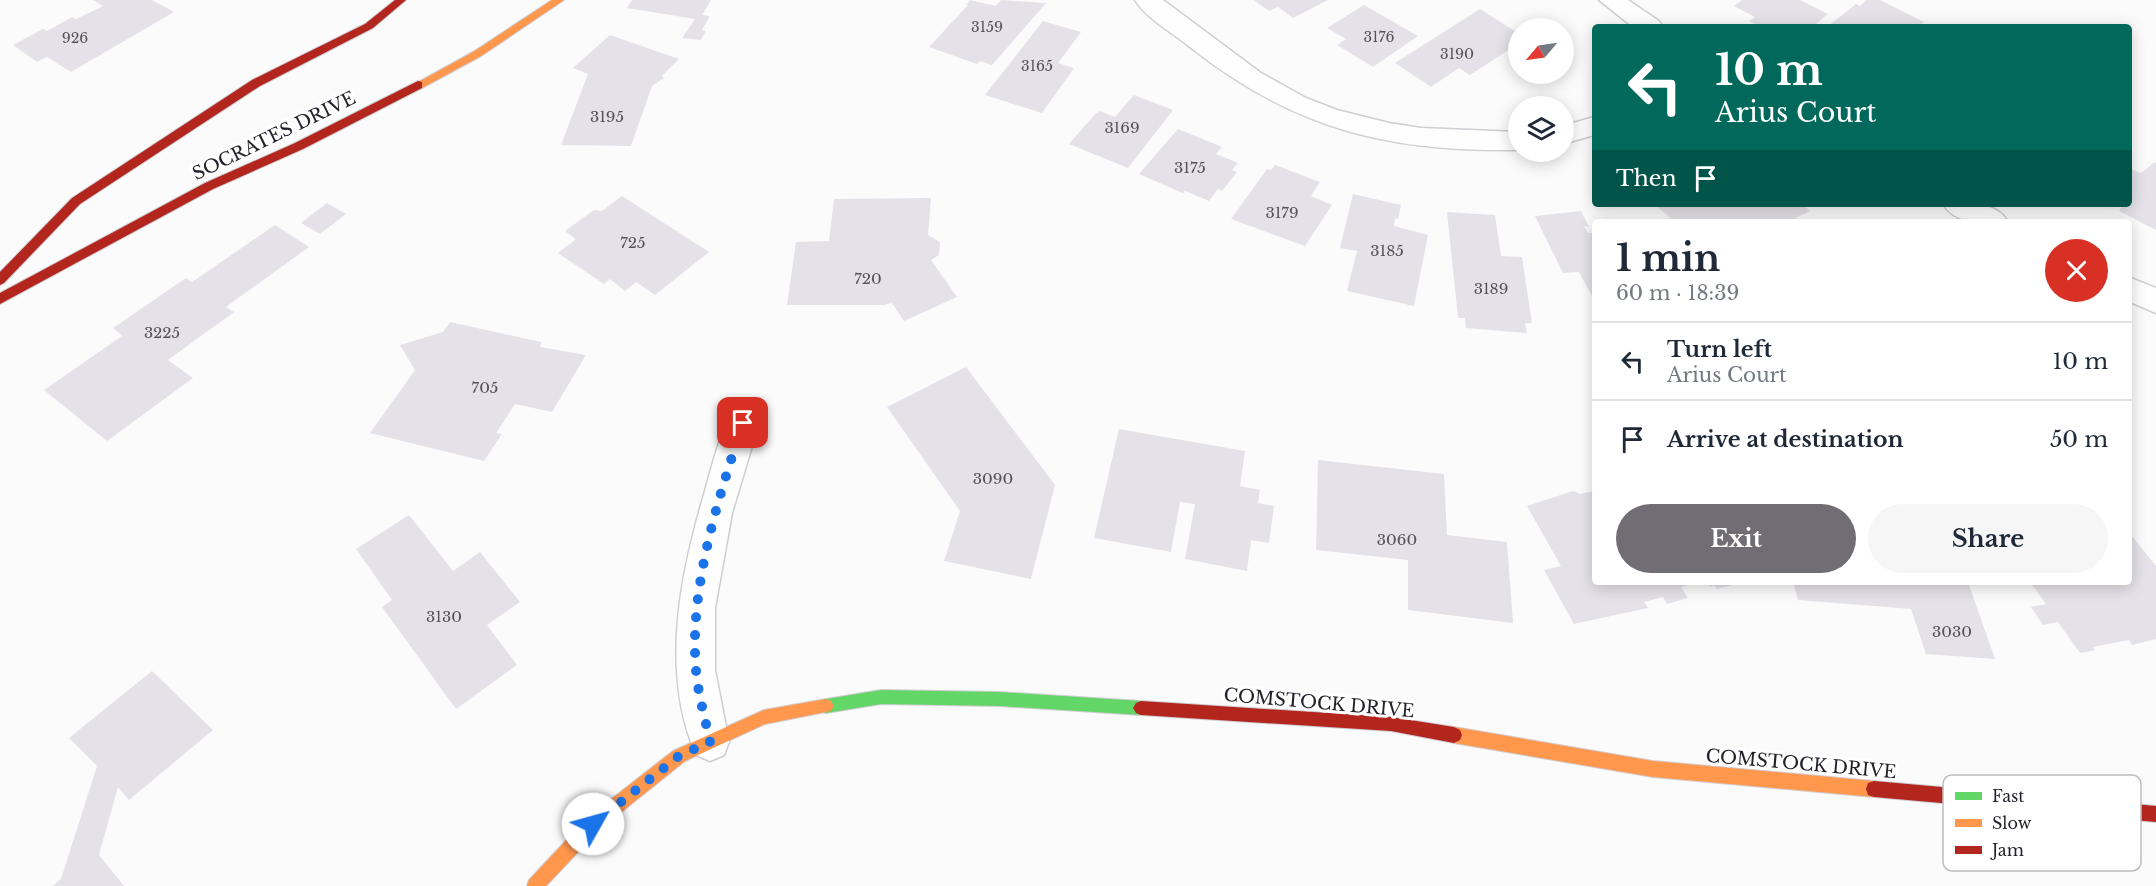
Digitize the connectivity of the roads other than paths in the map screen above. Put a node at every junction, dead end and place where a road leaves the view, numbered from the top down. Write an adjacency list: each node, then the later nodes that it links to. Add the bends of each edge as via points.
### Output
1 (401, 0): 11 (street, via 369,26 256,83 76,201)
2 (560, 0): 13 (street, SOCRATES DRIVE, via 477,54 299,146 209,186)
3 (1147, 0): 8 (street, via 1259,83 1312,110 1362,127 1411,137 1467,143)
4 (1611, 0): 5 (street)
5 (1646, 24)
6 (1592, 127): 7 (street)
7 (1574, 132)
8 (1508, 141)
9 (1963, 207): 10 (street)
10 (1988, 219)
11 (0, 280)
12 (2132, 290): 14 (street)
13 (0, 299)
14 (2156, 301)
15 (743, 423): 16 (street, via 719,496 696,612 696,670)
16 (710, 742): 17 (street, COMSTOCK DRIVE, via 764,717 881,697 1000,699 1391,724 1653,769); 20 (street, COMSTOCK DRIVE, via 679,756 593,824)
17 (1943, 795)
18 (2141, 813): 19 (street, COMSTOCK DRIVE)
19 (2156, 814)
20 (536, 886)

